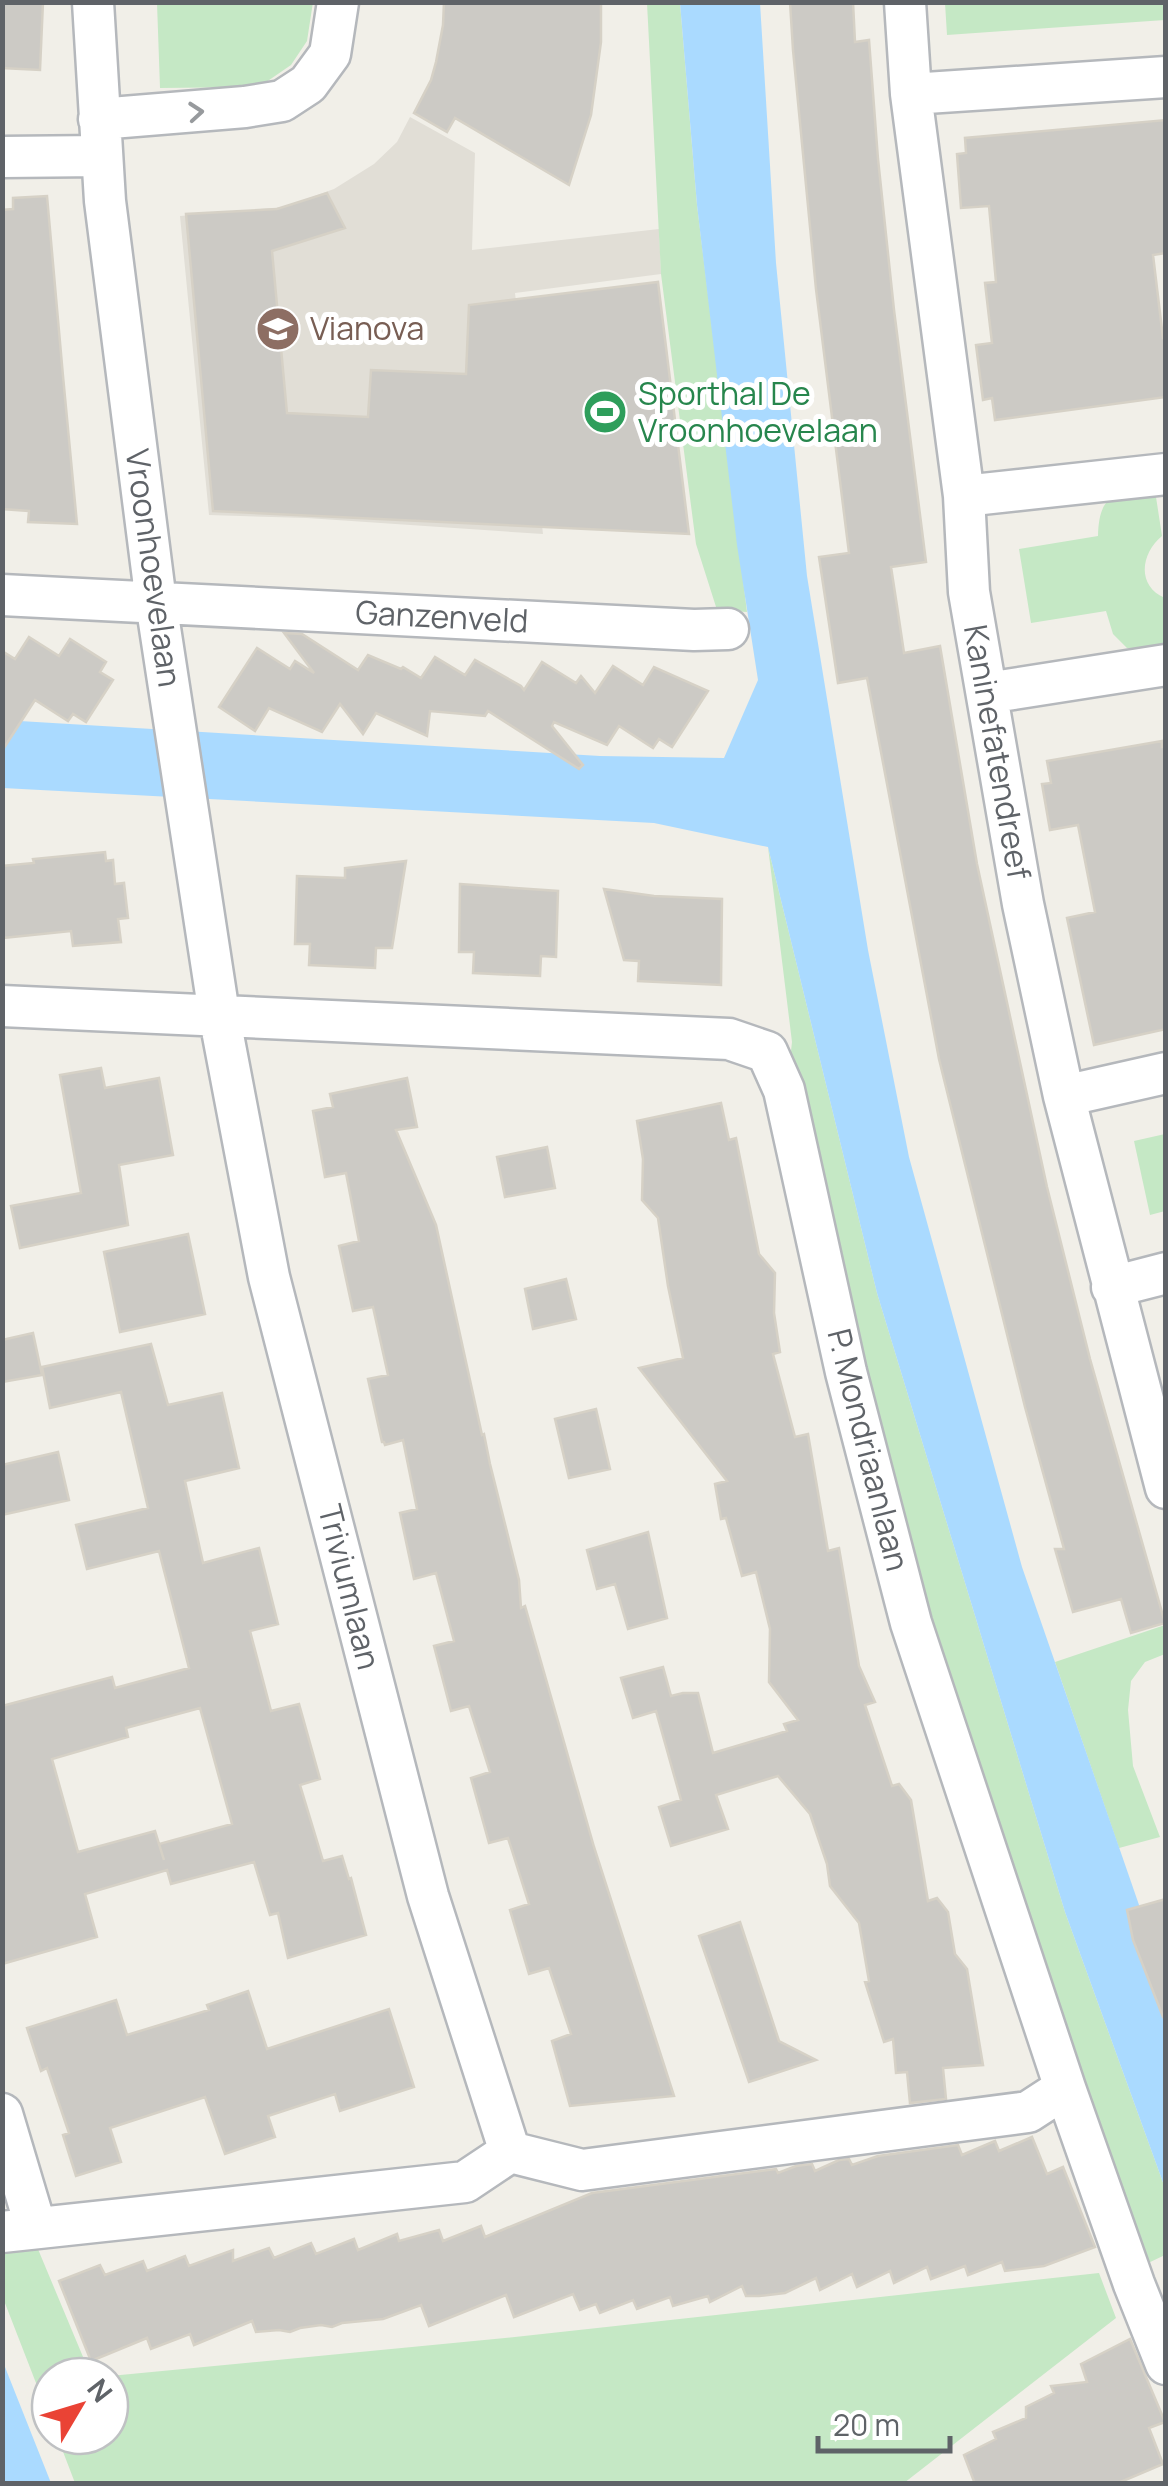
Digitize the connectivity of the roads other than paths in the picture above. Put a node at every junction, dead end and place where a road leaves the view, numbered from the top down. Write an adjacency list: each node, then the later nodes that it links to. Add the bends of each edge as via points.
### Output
1 (93, 2): 6 (street, Vroonhoevelaan)
2 (338, 2): 6 (street, one-way to 2, via 282,101 308,84 330,54)
3 (905, 2): 5 (street, Kaninefatendreef)
4 (1166, 78): 5 (street)
5 (911, 94): 9 (street, Kaninefatendreef)
6 (100, 138): 7 (street); 11 (street, Vroonhoevelaan)
7 (2, 158)
8 (1166, 474): 9 (street)
9 (964, 496): 14 (street, Kaninefatendreef, via 969,592)
10 (2, 595): 11 (street, Ganzenveld)
11 (156, 602): 12 (street, Ganzenveld); 16 (street, Vroonhoevelaan)
12 (728, 629)
13 (1166, 666): 14 (street)
14 (986, 693): 18 (street, Kaninefatendreef)
15 (2, 1006): 16 (street)
16 (219, 1014): 22 (street, P. Mondriaanlaan, via 729,1039 767,1052 784,1090 846,1372 912,1623); 24 (street, Triviumlaan, via 269,1277 428,1896)
17 (1166, 1073): 18 (street)
18 (1064, 1096): 20 (street, Kaninefatendreef)
19 (1166, 1272): 20 (street)
20 (1112, 1287): 21 (street, Kaninefatendreef)
21 (1166, 1488)
22 (1065, 2088): 24 (street, via 1028,2112 582,2170); 26 (street, P. Mondriaanlaan)
23 (2, 2114): 25 (street)
24 (510, 2152): 25 (street, via 465,2182)
25 (19, 2230)
26 (1166, 2364)

